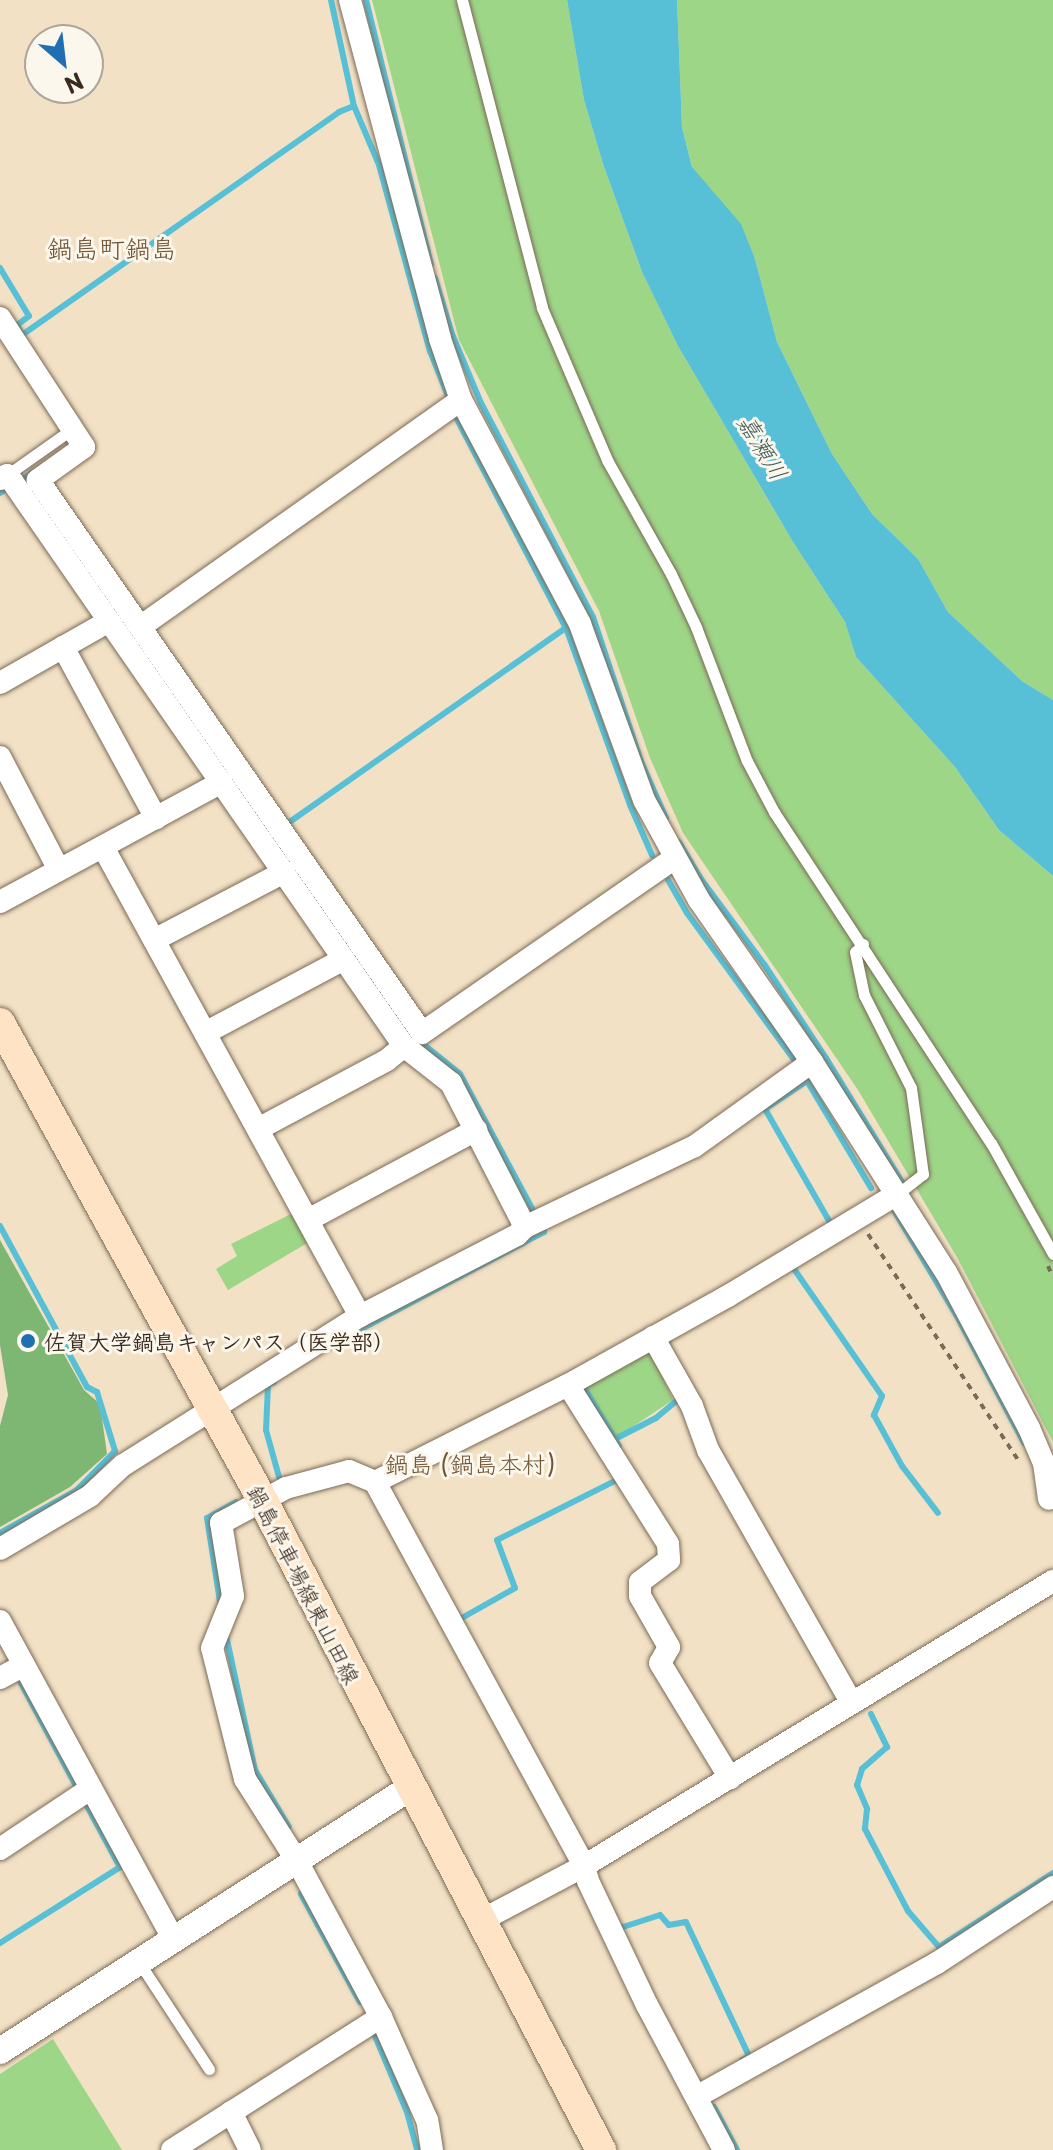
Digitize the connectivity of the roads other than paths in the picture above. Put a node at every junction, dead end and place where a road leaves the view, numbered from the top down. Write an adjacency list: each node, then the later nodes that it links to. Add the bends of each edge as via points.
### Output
1 (350, 0): 4 (street)
2 (462, 0): 20 (lane, via 542,308 581,404 696,627 747,761 774,812)
3 (0, 318): 8 (street, via 84,447 38,480)
4 (461, 400): 8 (street); 15 (street, via 580,624 644,800)
5 (65, 434): 6 (lane)
6 (9, 481): 7 (street)
7 (109, 621): 9 (street); 12 (street)
8 (140, 627): 15 (street, via 422,1033)
9 (63, 647): 10 (street); 13 (street)
10 (0, 683)
11 (0, 757): 16 (street)
12 (222, 782): 13 (street); 17 (street)
13 (156, 818): 14 (street)
14 (103, 847): 16 (street); 19 (street)
15 (673, 859): 25 (street)
16 (59, 870): 18 (street)
17 (284, 872): 19 (street); 21 (street)
18 (0, 902)
19 (154, 940): 23 (street)
20 (863, 944): 28 (lane, via 855,952 864,995 911,1088 923,1174); 31 (lane, via 991,1143)
21 (344, 959): 23 (street); 24 (street)
22 (0, 1023): 35 (main road, 鍋島停車場線東山田線)
23 (205, 1033): 26 (street)
24 (404, 1046): 26 (street); 27 (street, via 451,1083)
25 (812, 1062): 28 (street); 30 (street, via 695,1146)
26 (258, 1129): 29 (street)
27 (476, 1130): 29 (street); 30 (street)
28 (904, 1188): 33 (street); 38 (street, via 1029,1428 1044,1463)
29 (308, 1220): 32 (street)
30 (534, 1223): 32 (street)
31 (1053, 1254)
32 (360, 1316): 35 (street)
33 (653, 1337): 34 (street); 44 (street, via 692,1406 708,1450)
34 (568, 1385): 36 (street); 45 (street, via 668,1544 669,1560 640,1582 640,1596 669,1647 660,1663)
35 (213, 1411): 37 (main road, 鍋島停車場線東山田線); 39 (street, via 123,1465 90,1496)
36 (375, 1482): 37 (street, via 349,1471 286,1488); 50 (street)
37 (263, 1501): 46 (main road, 鍋島停車場線東山田線); 49 (street, via 221,1523 233,1596 212,1648 245,1779)
38 (1051, 1503)
39 (0, 1549)
40 (1053, 1581): 44 (street)
41 (0, 1621): 42 (street)
42 (24, 1665): 43 (street); 47 (street)
43 (0, 1678)
44 (852, 1703): 45 (street)
45 (730, 1778): 50 (street)
46 (410, 1788): 49 (street); 52 (main road, 鍋島停車場線東山田線)
47 (90, 1789): 48 (street); 53 (street)
48 (0, 1849)
49 (297, 1861): 53 (street); 55 (street)
50 (582, 1873): 52 (street); 58 (street)
51 (1053, 1887): 58 (street, via 937,1963)
52 (482, 1920): 63 (main road, 鍋島停車場線東山田線)
53 (174, 1940): 54 (street)
54 (139, 1962): 56 (street); 57 (lane)
55 (381, 2017): 59 (street); 62 (street, via 427,2120)
56 (0, 2051)
57 (209, 2069)
58 (696, 2097): 64 (street)
59 (231, 2112): 60 (street); 61 (street)
60 (172, 2150)
61 (250, 2150)
62 (432, 2150)
63 (601, 2150)
64 (724, 2150)

